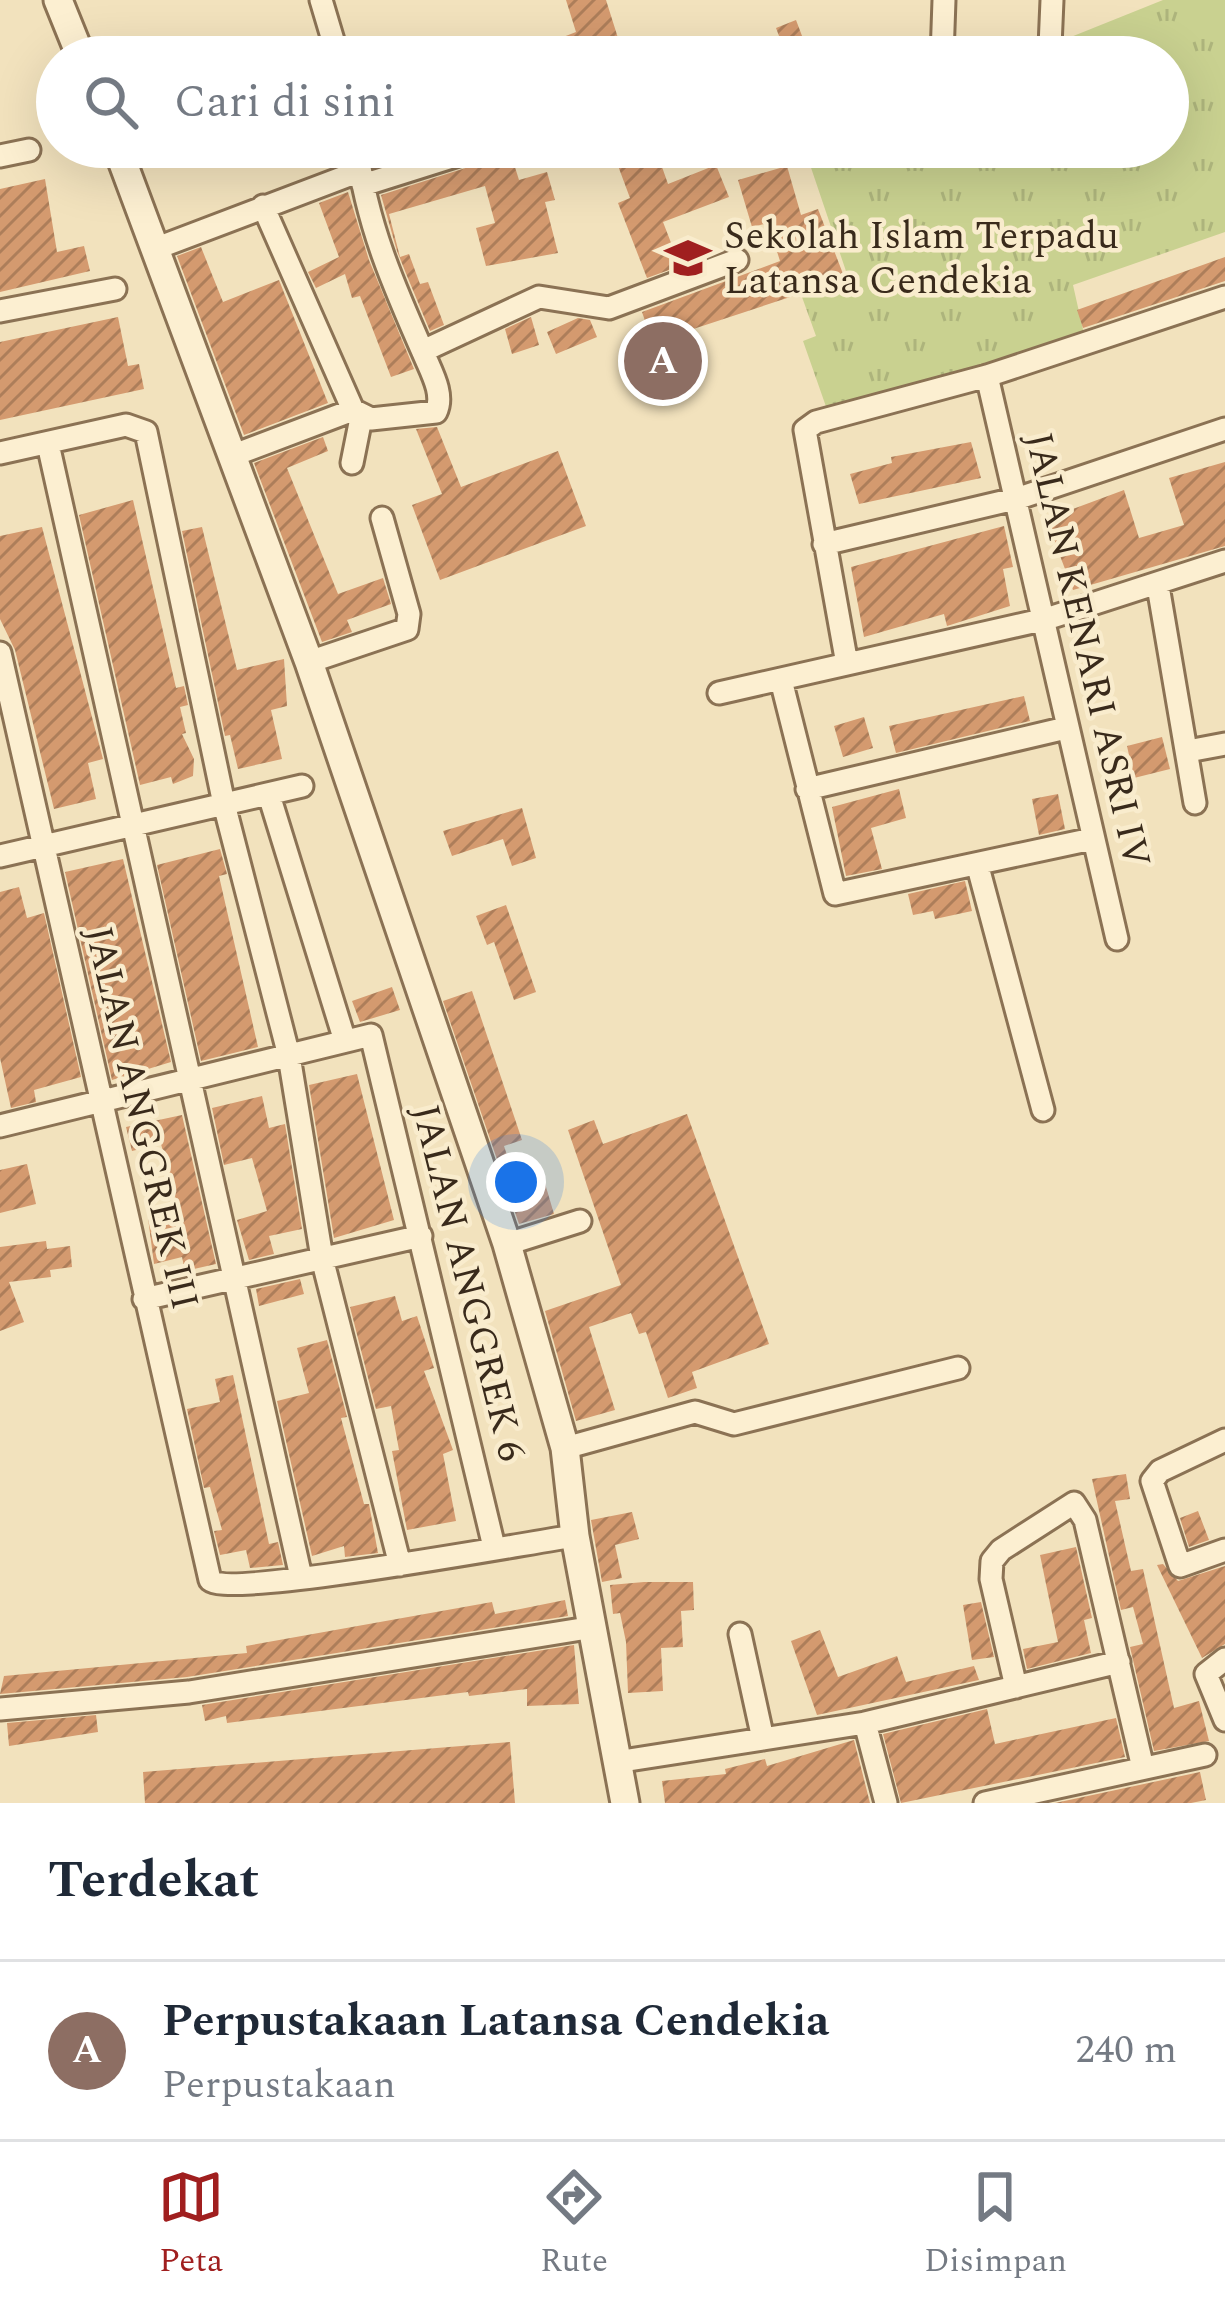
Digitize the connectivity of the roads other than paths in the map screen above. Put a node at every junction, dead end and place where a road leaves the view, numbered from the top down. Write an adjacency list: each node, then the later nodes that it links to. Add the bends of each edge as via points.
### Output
1 (58, 0): 5 (street)
2 (321, 0): 6 (street)
3 (944, 0): 7 (street)
4 (1052, 0): 8 (street)
5 (73, 36)
6 (332, 36)
7 (943, 36)
8 (1050, 36)
9 (29, 150): 10 (street)
10 (0, 156)
11 (125, 168): 16 (street)
12 (360, 168): 14 (street)
13 (401, 168): 14 (street)
14 (361, 178): 15 (street); 21 (street, via 382,260)
15 (263, 206): 16 (street); 23 (street)
16 (157, 248): 27 (street)
17 (737, 260): 21 (street, via 609,308 539,297)
18 (115, 289): 20 (street)
19 (1225, 296): 22 (street)
20 (0, 311)
21 (423, 351): 23 (street, via 439,395 436,412)
22 (987, 376): 29 (street, JALAN KENARI ASRI IV); 31 (street, via 805,430)
23 (357, 414): 27 (street); 28 (street)
24 (1225, 428): 29 (street)
25 (48, 444): 26 (street); 47 (street, via 126,425 146,432); 48 (street)
26 (0, 453)
27 (234, 455): 36 (street)
28 (352, 463)
29 (1019, 498): 31 (street); 34 (street, JALAN KENARI ASRI IV)
30 (382, 518): 36 (street, via 409,614 406,629)
31 (824, 544): 37 (street)
32 (1225, 561): 33 (street)
33 (1158, 586): 34 (street); 42 (street)
34 (1046, 619): 37 (street); 40 (street, JALAN KENARI ASRI IV)
35 (0, 653): 50 (street, JALAN ANGGREK III)
36 (309, 662): 62 (street)
37 (847, 664): 38 (street)
38 (781, 680): 39 (street); 44 (street)
39 (719, 693)
40 (1066, 728): 44 (street); 49 (street, JALAN KENARI ASRI IV)
41 (1225, 743): 42 (street)
42 (1188, 751): 46 (street)
43 (302, 785): 45 (street)
44 (807, 789): 52 (street, via 835,894)
45 (269, 795): 47 (street); 54 (street)
46 (1195, 803)
47 (224, 804): 48 (street); 55 (street)
48 (134, 825): 50 (street); 56 (street)
49 (1092, 839): 52 (street); 53 (street, JALAN KENARI ASRI IV)
50 (43, 846): 51 (street); 57 (street, JALAN ANGGREK III)
51 (0, 856)
52 (978, 867): 58 (street)
53 (1117, 939)
54 (345, 1041): 55 (street); 61 (street, JALAN ANGGREK 6, via 370,1036)
55 (289, 1056): 56 (street); 63 (street)
56 (192, 1079): 57 (street); 64 (street)
57 (101, 1102): 59 (street); 65 (street, JALAN ANGGREK III)
58 (1043, 1110)
59 (2, 1118)
60 (580, 1221): 62 (street)
61 (421, 1236): 63 (street); 70 (street, JALAN ANGGREK 6)
62 (507, 1244): 68 (street)
63 (322, 1258): 64 (street); 72 (street)
64 (238, 1278): 65 (street); 73 (street)
65 (144, 1299): 73 (street, JALAN ANGGREK III, via 210,1580 225,1586)
66 (958, 1368): 68 (street, via 734,1424 694,1412)
67 (1225, 1440): 71 (street, via 1152,1480 1180,1566)
68 (565, 1448): 69 (street)
69 (575, 1536): 70 (street); 74 (street)
70 (494, 1547): 72 (street)
71 (1225, 1550)
72 (400, 1564): 73 (street)
73 (301, 1577)
74 (594, 1627): 79 (street, via 189,1692); 84 (street)
75 (740, 1634): 82 (street)
76 (1225, 1659): 80 (street, via 1206,1674)
77 (1119, 1661): 78 (street); 78 (street, via 1085,1520 1070,1504 1000,1550 990,1567); 85 (street)
78 (1016, 1687): 81 (street)
79 (0, 1709)
80 (1225, 1720)
81 (865, 1723): 82 (street); 88 (street)
82 (763, 1739): 84 (street)
83 (1205, 1755): 85 (street)
84 (616, 1762): 87 (street)
85 (1143, 1768): 86 (street)
86 (1075, 1793): 89 (street)
87 (625, 1803)
88 (886, 1803)
89 (986, 1803)

